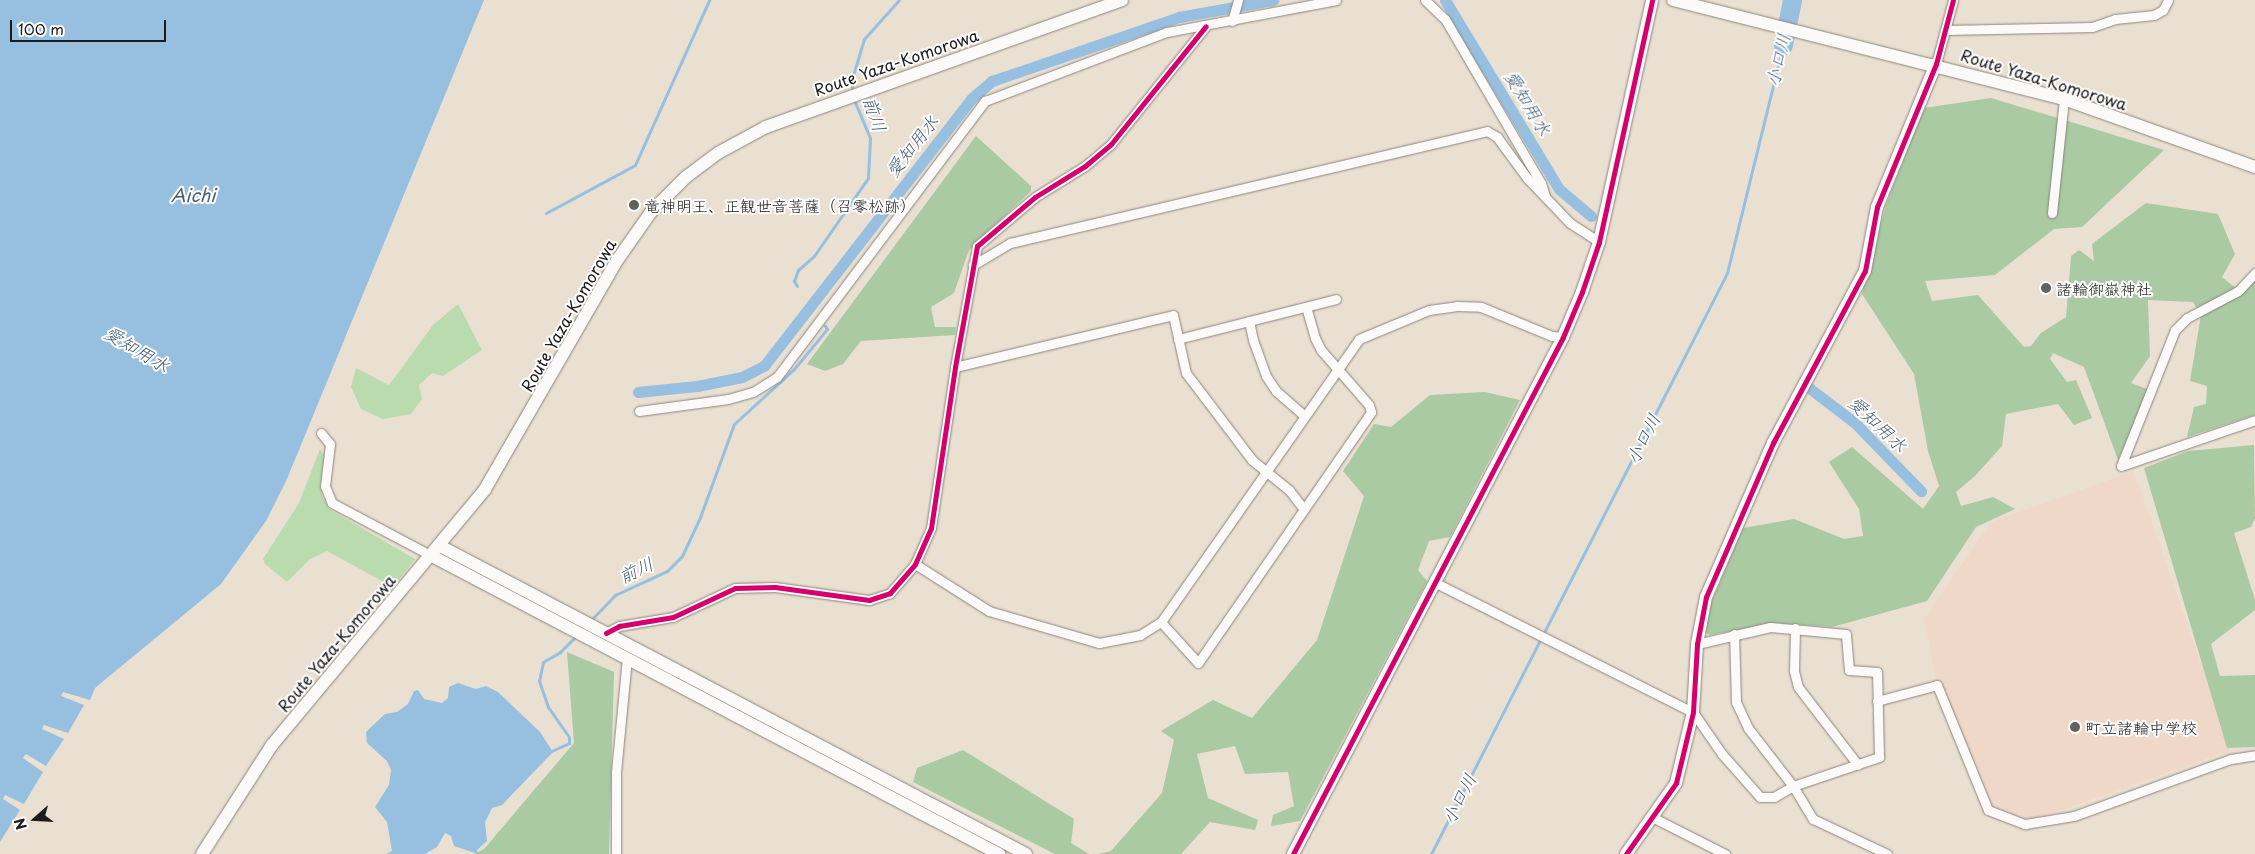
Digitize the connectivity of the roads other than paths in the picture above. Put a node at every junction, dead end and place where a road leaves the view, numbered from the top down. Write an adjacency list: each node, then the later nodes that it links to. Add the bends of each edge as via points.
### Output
1 (1122, 0): 34 (street, Route Yaza-Komorowa, via 766,127 733,143 686,177 651,212 618,259 485,489)
2 (1238, 0): 10 (street)
3 (1336, 0): 10 (street)
4 (1425, 0): 16 (street, via 1445,19 1541,183)
5 (1652, 0): 18 (street)
6 (1673, 0): 9 (street, Route Yaza-Komorowa)
7 (1953, 0): 12 (street)
8 (2168, 0): 12 (street, via 2163,10 2154,15 2115,19 2092,27)
9 (1707, 4): 13 (street, Route Yaza-Komorowa)
10 (1232, 22): 11 (street)
11 (1206, 26): 19 (street, via 1111,144 1085,166 1035,197 978,246); 28 (street, via 1167,32 985,101 777,377 753,392 728,399)
12 (1946, 30): 13 (street)
13 (1936, 64): 14 (street, Route Yaza-Komorowa); 41 (street, via 1877,207 1865,271 1772,443 1706,596)
14 (2064, 99): 15 (street, Route Yaza-Komorowa); 17 (street)
15 (2255, 167)
16 (1546, 198): 18 (street, via 1570,223); 19 (street, via 1497,137 1487,132 1010,243)
17 (2052, 213)
18 (1599, 242): 24 (street)
19 (973, 265): 27 (street)
20 (2255, 273): 30 (street, via 2226,300 2187,318 2175,330 2121,466)
21 (1336, 299): 22 (street)
22 (1306, 307): 23 (street); 26 (street, via 1315,338)
23 (1250, 321): 25 (street); 29 (street, via 1252,340 1266,376 1276,391)
24 (1563, 337): 26 (street, via 1552,336 1481,307 1442,307 1359,339); 36 (street)
25 (1178, 339): 27 (street, via 1173,315); 32 (street, via 1186,373 1252,460)
26 (1338, 366): 29 (street); 33 (street, via 1371,412)
27 (955, 367): 35 (street, via 932,528)
28 (639, 411)
29 (1304, 415): 32 (street)
30 (2255, 420)
31 (321, 434): 34 (street, via 330,444 325,486 332,503)
32 (1267, 473): 33 (street, via 1289,490); 37 (street)
33 (1304, 509): 37 (street, via 1198,663)
34 (436, 551): 39 (street); 42 (street); 50 (street, Route Yaza-Komorowa, via 272,745)
35 (915, 564): 37 (street, via 989,611 1100,643 1140,635); 39 (street, via 890,593 868,600 751,586 720,593 673,617 619,626)
36 (1436, 582): 44 (street); 54 (street)
37 (1162, 622)
38 (1795, 628): 40 (street, via 1770,627); 43 (street, via 1846,634 1849,670 1877,672); 46 (street, via 1794,670 1798,687)
39 (606, 633): 53 (street)
40 (1734, 634): 41 (street); 47 (street, via 1734,679 1741,716)
41 (1697, 644): 44 (street)
42 (627, 658): 51 (street, via 616,772); 52 (street)
43 (1877, 701): 45 (street, via 1937,686 1988,810 2025,824 2074,816 2232,759); 46 (street, via 1879,757)
44 (1693, 712): 47 (street, via 1722,754 1760,797 1774,797); 48 (street, via 1686,754 1676,783)
45 (2255, 755)
46 (1858, 765): 47 (street)
47 (1793, 786): 49 (street, via 1813,819)
48 (1654, 818): 55 (street); 56 (street)
49 (1868, 849): 57 (street)
50 (202, 854)
51 (616, 854)
52 (998, 854)
53 (1026, 854)
54 (1293, 854)
55 (1626, 854)
56 (1725, 854)
57 (1887, 854)

